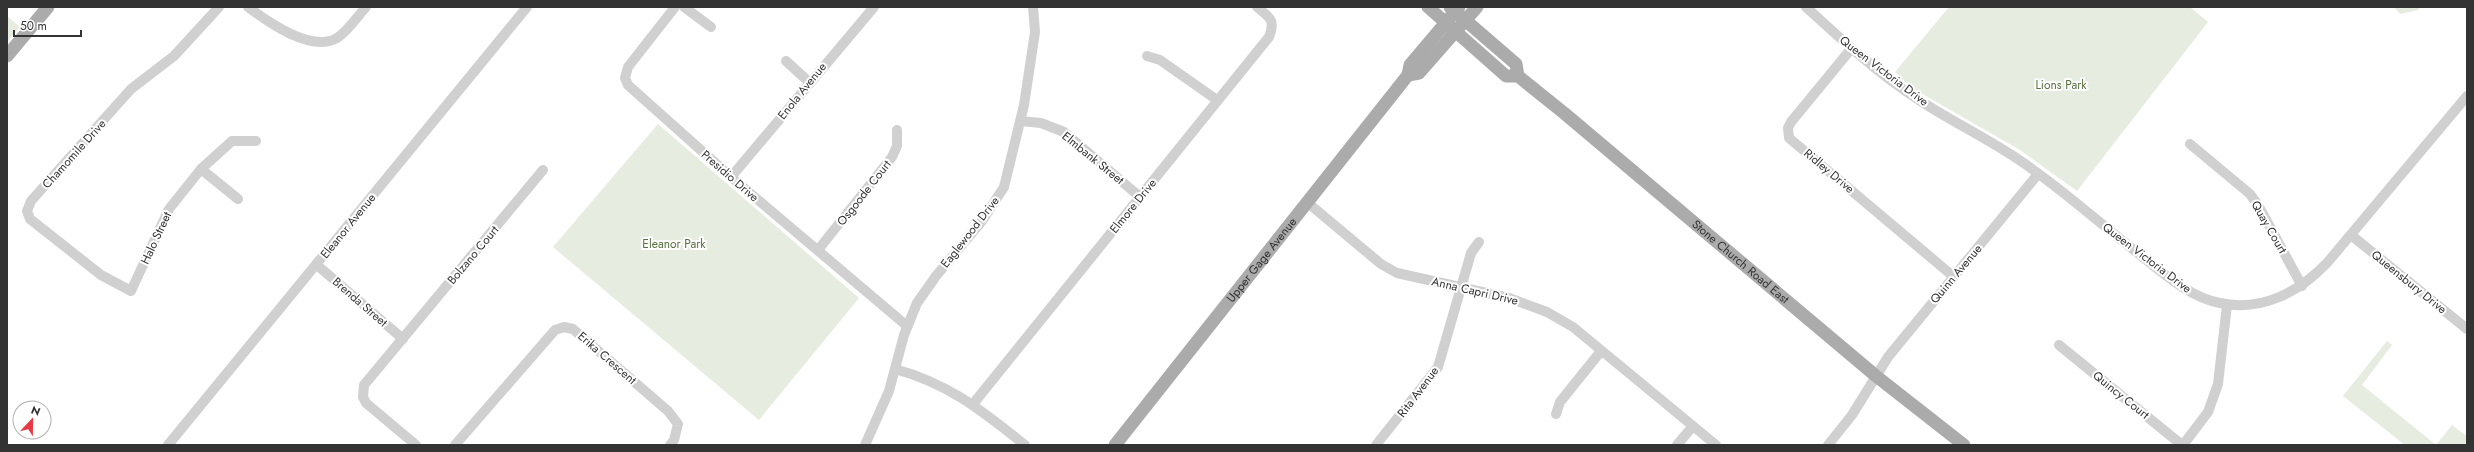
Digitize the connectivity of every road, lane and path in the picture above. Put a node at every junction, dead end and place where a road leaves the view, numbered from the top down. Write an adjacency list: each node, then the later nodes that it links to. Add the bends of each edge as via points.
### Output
1 (48, 7): 20 (main road)
2 (219, 7): 46 (street, Chamomile Drive, via 174,56 131,89 31,201 28,211 30,219 101,275)
3 (248, 7): 4 (street, via 272,25 316,42 335,39 346,31)
4 (366, 7)
5 (527, 7): 42 (street, Eleanor Avenue)
6 (676, 7): 35 (street, Presidio Drive, via 628,67 625,78 632,90)
7 (684, 7): 17 (street)
8 (874, 7): 25 (street, Enola Avenue)
9 (1033, 7): 28 (street, Eaglewood Drive, via 1035,32)
10 (1257, 7): 27 (street, Elmore Drive, via 1271,19 1269,37)
11 (1428, 7): 16 (main road, Stone Church Road East)
12 (1477, 7): 15 (main road, Upper Gage Avenue)
13 (1806, 7): 19 (street, Queen Victoria Drive)
14 (1455, 8): 15 (main road, Stone Church Road East); 16 (main road, Upper Gage Avenue)
15 (1466, 20): 18 (main road, Upper Gage Avenue); 24 (main road, Stone Church Road East, via 1516,64)
16 (1445, 22): 18 (main road, Stone Church Road East); 23 (main road, Upper Gage Avenue, via 1410,65)
17 (711, 28)
18 (1456, 32): 23 (main road, Upper Gage Avenue, via 1418,73); 24 (main road, Stone Church Road East, via 1506,76)
19 (1851, 49): 34 (street, Queen Victoria Drive, via 1915,98); 43 (street, Ridley Drive, via 1791,122 1788,128 1789,138)
20 (7, 56)
21 (1147, 56): 27 (street, via 1160,60)
22 (786, 61): 25 (street)
23 (1408, 76): 38 (main road, Upper Gage Avenue)
24 (1518, 76): 54 (main road, Stone Church Road East)
25 (809, 82): 35 (street, Enola Avenue)
26 (2467, 96): 39 (street, Queen Victoria Drive)
27 (1217, 100): 36 (street, Elmore Drive)
28 (1020, 121): 36 (street, Elmbank Street, via 1041,123 1064,132); 48 (street, Eaglewood Drive, via 1004,188 997,201 936,276 917,303)
29 (896, 130): 41 (street, Osgoode Court, via 897,146 892,157)
30 (256, 141): 32 (street, Halo Street, via 232,141)
31 (2190, 144): 45 (street, Quay Court, via 2250,194)
32 (201, 169): 37 (street); 46 (street, Halo Street, via 169,209)
33 (543, 170): 50 (street, Bolzano Court)
34 (2038, 174): 43 (street, Quinn Avenue); 47 (street, Queen Victoria Drive, via 2179,285 2198,296)
35 (731, 177): 41 (street, Presidio Drive)
36 (1140, 197): 55 (street, Elmore Drive)
37 (238, 199)
38 (1308, 203): 44 (street, Anna Capri Drive, via 1388,269 1414,278); 64 (main road, Upper Gage Avenue)
39 (2351, 235): 45 (street, Queen Victoria Drive, via 2328,264); 49 (street, Queensbury Drive)
40 (1479, 242): 44 (street, Rita Avenue, via 1471,253)
41 (818, 250): 48 (street, Presidio Drive)
42 (317, 265): 50 (street, Brenda Street); 58 (street, Eleanor Avenue)
43 (1954, 277): 54 (street, Quinn Avenue, via 1888,357)
44 (1462, 286): 52 (street, Anna Capri Drive, via 1509,298 1547,312 1573,327); 65 (street, Rita Avenue, via 1438,367)
45 (2302, 286): 47 (street, Queen Victoria Drive, via 2258,304)
46 (131, 291)
47 (2227, 305): 70 (street, via 2218,384 2208,412)
48 (907, 326): 53 (street, Eaglewood Drive)
49 (2467, 329)
50 (403, 339): 59 (street, Bolzano Court, via 364,385 363,397 366,403)
51 (2059, 345): 70 (street, Quincy Court)
52 (1601, 351): 56 (street, via 1560,402); 57 (street, Anna Capri Drive)
53 (895, 369): 55 (street, via 936,383); 62 (street, Eaglewood Drive, via 889,391)
54 (1876, 376): 68 (street, Quinn Avenue, via 1852,415); 69 (main road, Stone Church Road East)
55 (973, 404): 63 (street)
56 (1556, 414)
57 (1693, 426): 66 (street); 67 (street, Anna Capri Drive)
58 (168, 445)
59 (416, 445)
60 (455, 445): 61 (street, Erika Crescent, via 555,330 564,327 573,329 668,411 678,424)
61 (670, 445)
62 (865, 445)
63 (1025, 445)
64 (1115, 445)
65 (1376, 445)
66 (1677, 445)
67 (1716, 445)
68 (1828, 445)
69 (1964, 445)
70 (2183, 445)

